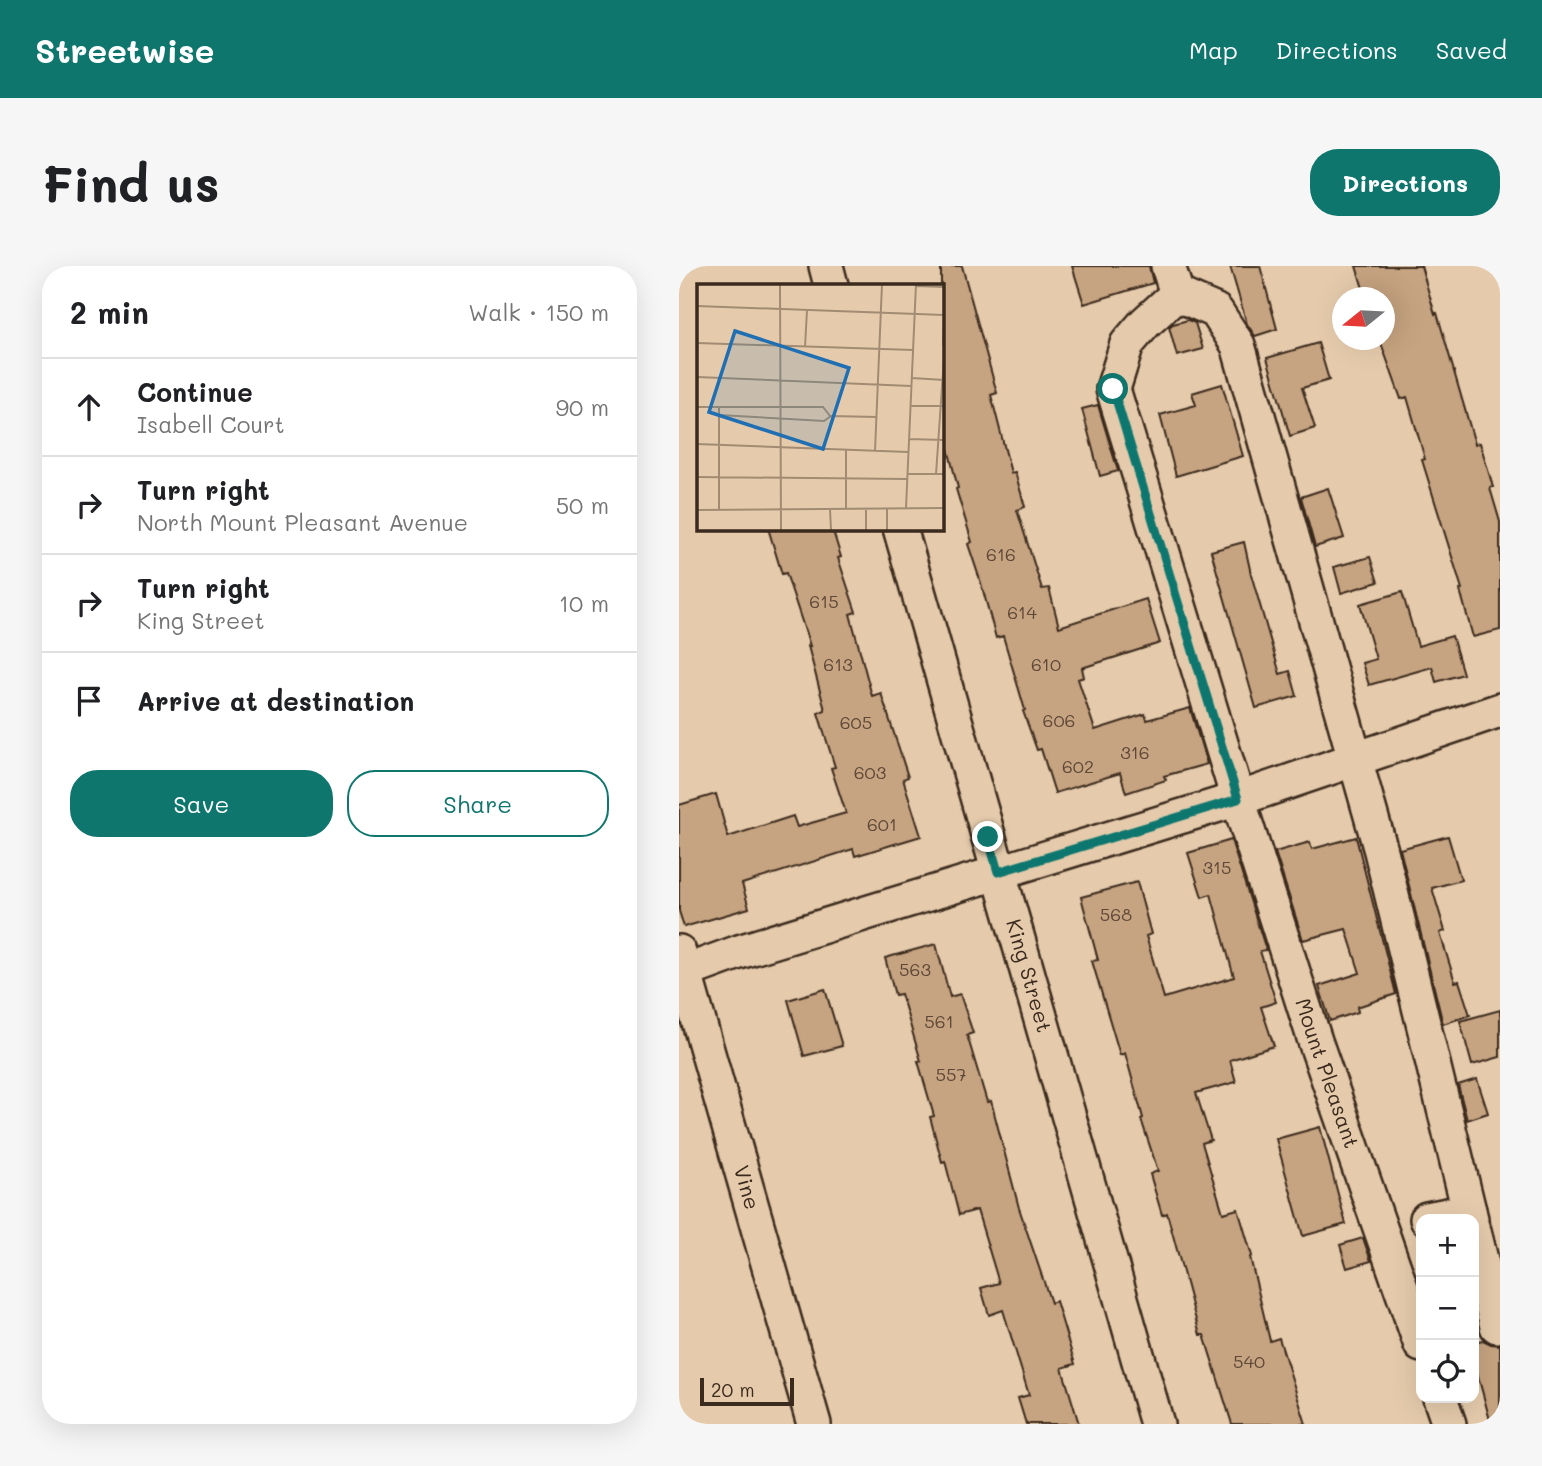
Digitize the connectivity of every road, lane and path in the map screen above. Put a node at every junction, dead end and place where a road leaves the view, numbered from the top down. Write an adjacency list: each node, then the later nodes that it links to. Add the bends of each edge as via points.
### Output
1 (826, 266): 3 (street)
2 (1172, 280): 6 (street, via 1216,311 1238,345); 7 (street, Mount Pleasant, via 1127,344 1113,389)
3 (831, 284)
4 (902, 530): 8 (street, King Street)
5 (1500, 710): 6 (street)
6 (1355, 759): 7 (street); 10 (street)
7 (1238, 799): 8 (street); 12 (street, Mount Pleasant)
8 (998, 872): 9 (street); 18 (street, King Street)
9 (681, 966): 17 (street, Vine)
10 (1470, 1214)
11 (1416, 1221): 12 (street)
12 (1381, 1228): 15 (street, Mount Pleasant)
13 (1479, 1265): 14 (street)
14 (1490, 1328)
15 (1419, 1340)
16 (1442, 1403): 19 (street)
17 (814, 1424)
18 (1157, 1424)
19 (1449, 1424)

